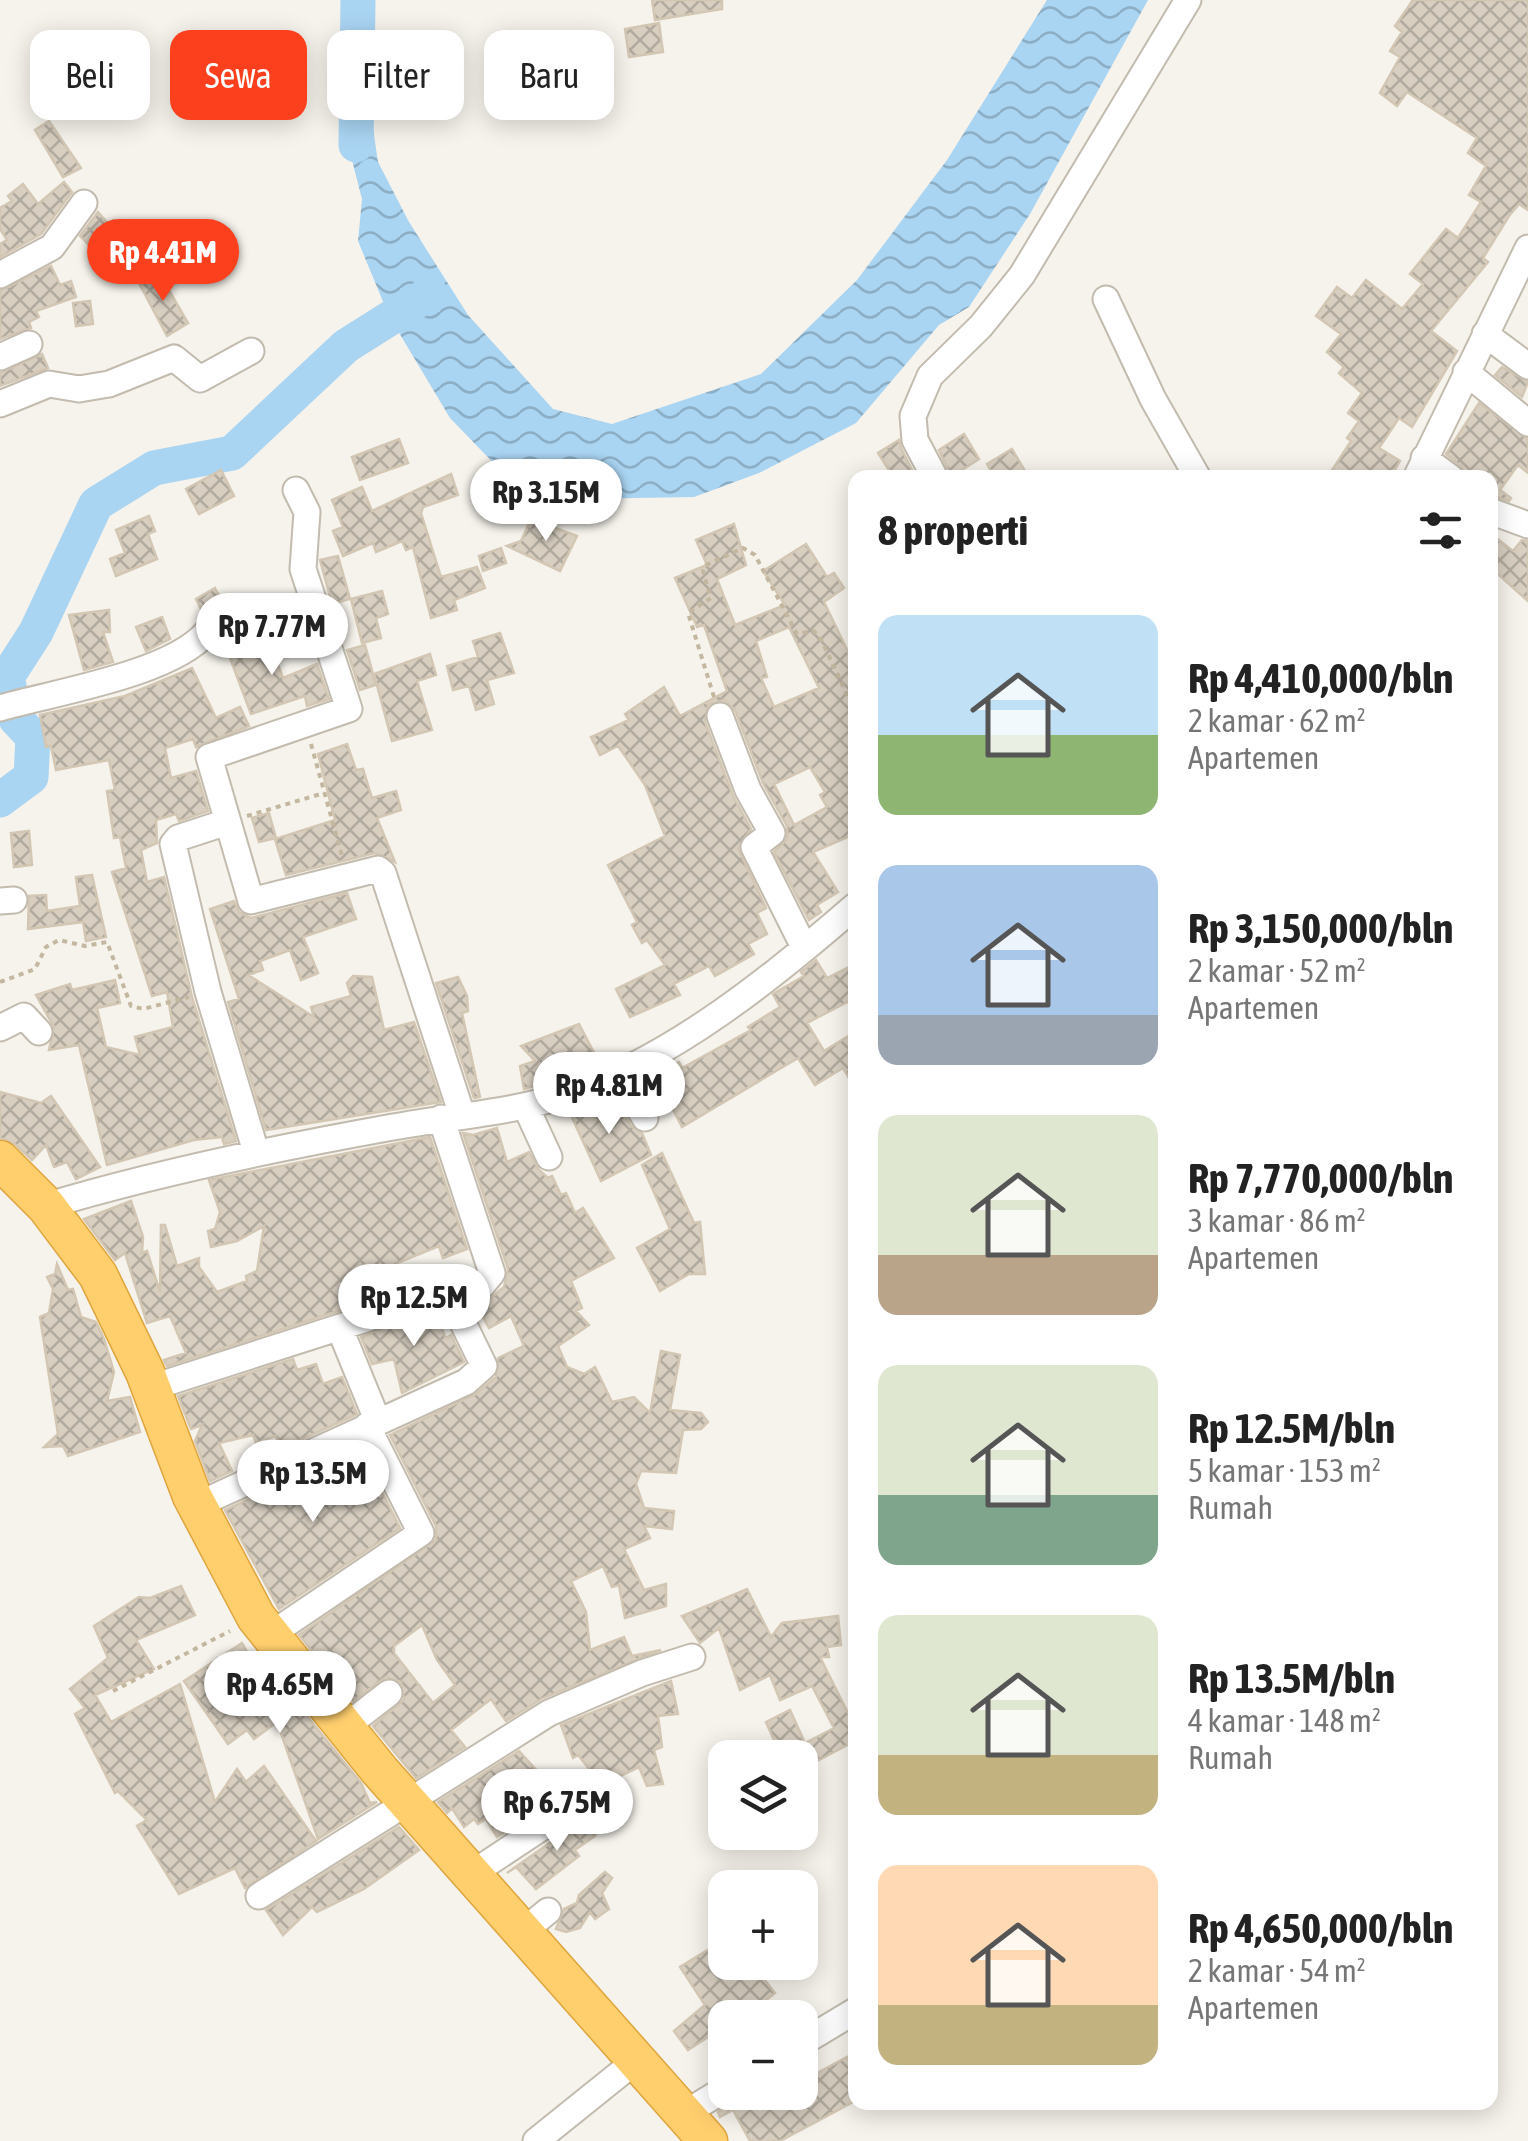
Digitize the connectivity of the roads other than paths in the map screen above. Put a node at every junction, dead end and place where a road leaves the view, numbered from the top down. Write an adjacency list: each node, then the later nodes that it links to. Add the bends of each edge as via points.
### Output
1 (1188, 0): 15 (street, via 1022,275 925,386 914,416 915,440)
2 (84, 204): 4 (street, via 52,247)
3 (1524, 265): 6 (street)
4 (0, 276)
5 (1106, 299): 16 (street)
6 (1484, 334): 10 (street); 11 (street)
7 (29, 344): 9 (street)
8 (252, 352): 12 (street, via 200,379 174,358 109,384 49,384)
9 (0, 356)
10 (1528, 366)
11 (1466, 372): 13 (street); 14 (street)
12 (0, 404)
13 (1528, 423)
14 (1420, 468)
15 (931, 470)
16 (1193, 470)
17 (296, 490): 23 (street, via 307,512 303,569 349,707 210,754)
18 (1498, 514): 19 (street)
19 (1528, 525)
20 (206, 633): 21 (street, via 162,664)
21 (8, 705)
22 (720, 716): 25 (street, via 772,833 754,848)
23 (227, 822): 30 (street, via 251,902 383,873); 32 (street, via 173,844)
24 (848, 912): 25 (street)
25 (804, 948): 28 (street, via 715,1014)
26 (0, 1028): 27 (street, via 24,1016)
27 (40, 1032)
28 (618, 1073): 29 (street); 31 (street)
29 (526, 1106): 30 (street); 33 (street)
30 (451, 1116): 32 (street); 36 (street, via 492,1273 478,1290)
31 (645, 1118)
32 (256, 1152): 35 (street)
33 (549, 1157)
34 (0, 1160): 35 (highway)
35 (46, 1206): 38 (highway, via 98,1276)
36 (454, 1302): 37 (street, via 434,1281 380,1314); 39 (street, via 481,1372)
37 (340, 1328): 38 (street); 39 (street)
38 (150, 1388): 40 (highway)
39 (373, 1424): 40 (street); 41 (street, via 421,1534)
40 (196, 1505): 41 (highway)
41 (263, 1626): 44 (highway)
42 (692, 1657): 46 (street, via 549,1713)
43 (389, 1693): 44 (street)
44 (345, 1727): 46 (highway)
45 (592, 1794): 47 (street)
46 (407, 1801): 47 (highway); 48 (street)
47 (473, 1873): 51 (highway, via 536,1920)
48 (259, 1896)
49 (848, 2015): 50 (street)
50 (818, 2033)
51 (638, 2059): 52 (highway); 53 (street)
52 (696, 2127)
53 (540, 2140)

